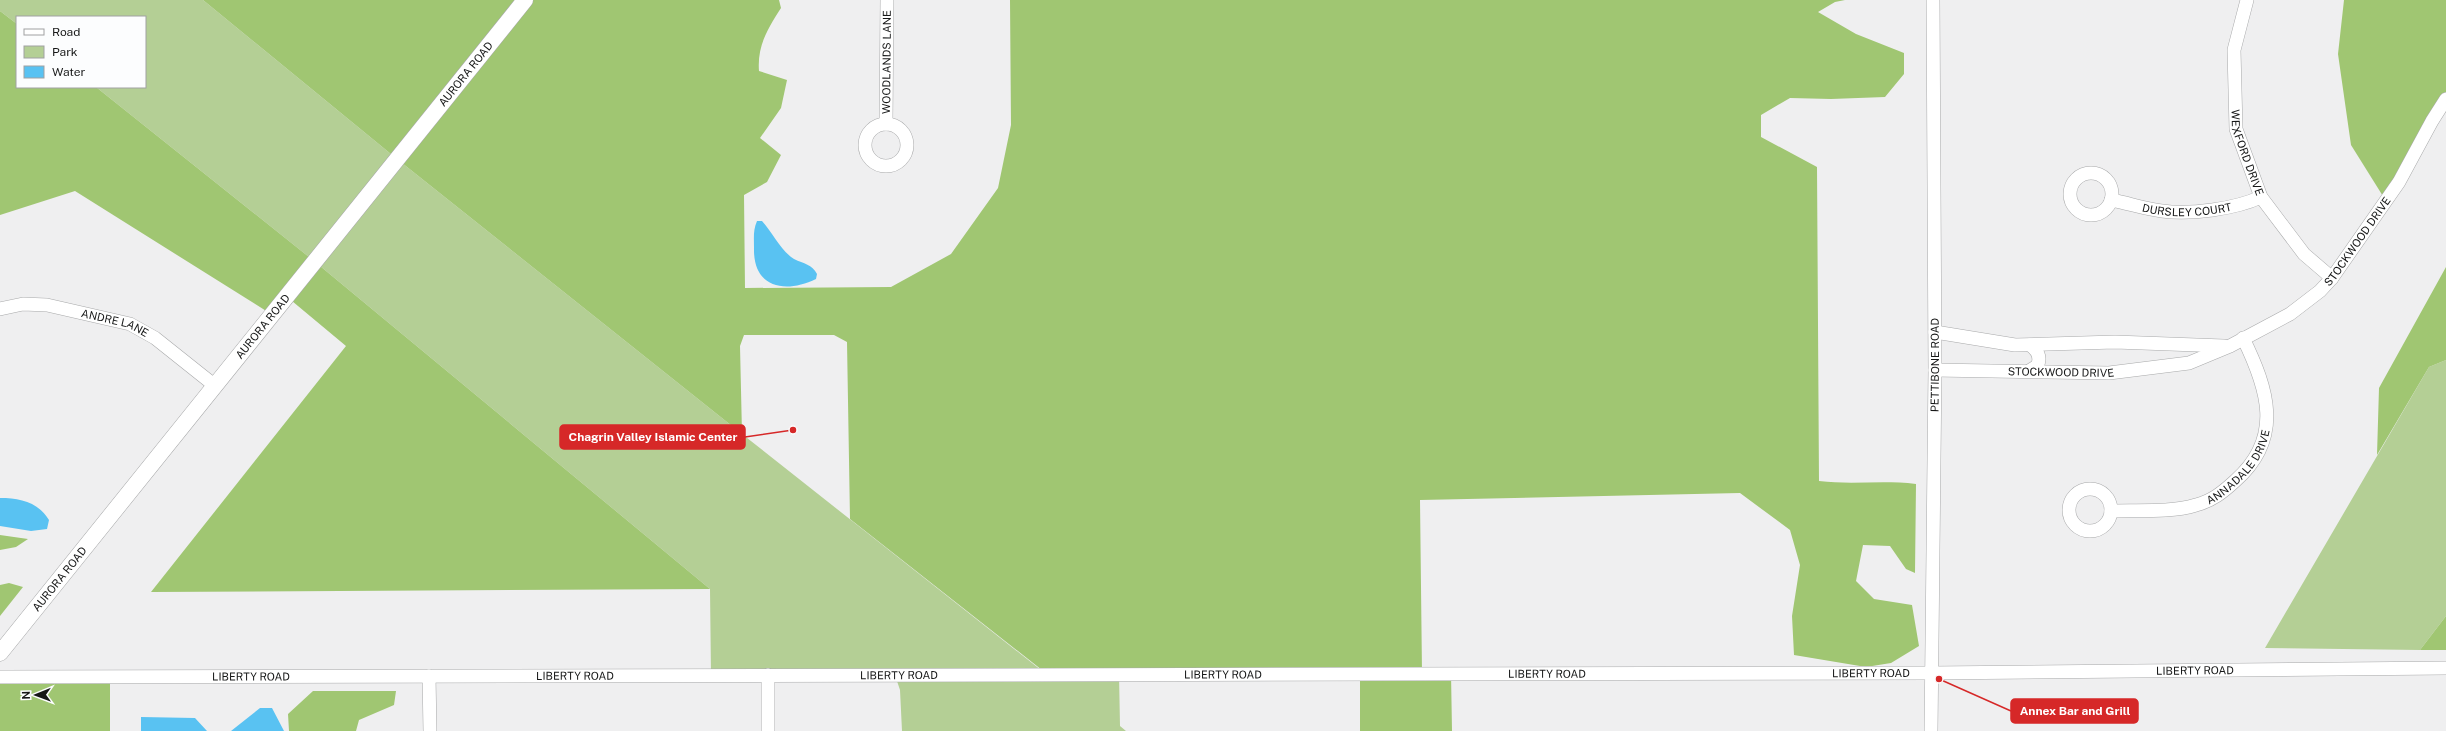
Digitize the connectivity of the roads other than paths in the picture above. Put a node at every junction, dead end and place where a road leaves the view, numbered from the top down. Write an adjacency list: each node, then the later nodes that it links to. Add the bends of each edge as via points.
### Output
1 (525, 0): 17 (main road, AURORA ROAD)
2 (887, 0): 6 (street, WOODLANDS LANE)
3 (1934, 0): 11 (street, PETTIBONE ROAD)
4 (2248, 0): 7 (street, WEXFORD DRIVE, via 2234,50 2236,129)
5 (2446, 99): 9 (street, STOCKWOOD DRIVE, via 2399,182)
6 (886, 124)
7 (2261, 198): 8 (street, DURSLEY COURT, via 2241,205 2189,211 2162,211); 9 (street, WEXFORD DRIVE, via 2304,254)
8 (2111, 200)
9 (2332, 278): 12 (street, STOCKWOOD DRIVE, via 2320,291 2290,314)
10 (0, 309): 17 (street, ANDRE LANE, via 23,304 47,305 130,324 155,338)
11 (1935, 332): 13 (street, via 2015,345); 15 (street, PETTIBONE ROAD)
12 (2243, 338): 14 (street, STOCKWOOD DRIVE); 18 (street, ANNADALE DRIVE, via 2258,369 2267,405 2264,442 2251,465 2218,496 2196,505 2175,509)
13 (2030, 345): 14 (street, via 2115,342); 16 (street, via 2038,353 2039,359 2037,366)
14 (2230, 346): 16 (street, STOCKWOOD DRIVE, via 2189,363 2108,373)
15 (1935, 370): 16 (street, STOCKWOOD DRIVE); 21 (street, PETTIBONE ROAD)
16 (2029, 371)
17 (214, 385): 19 (main road, AURORA ROAD)
18 (2111, 511)
19 (0, 652)
20 (2446, 668): 21 (street, LIBERTY ROAD)
21 (1932, 673): 22 (street, LIBERTY ROAD); 27 (street, PETTIBONE ROAD)
22 (768, 675): 23 (street, LIBERTY ROAD); 26 (street)
23 (429, 676): 24 (street, LIBERTY ROAD); 25 (street)
24 (0, 677)
25 (430, 731)
26 (768, 731)
27 (1931, 731)

